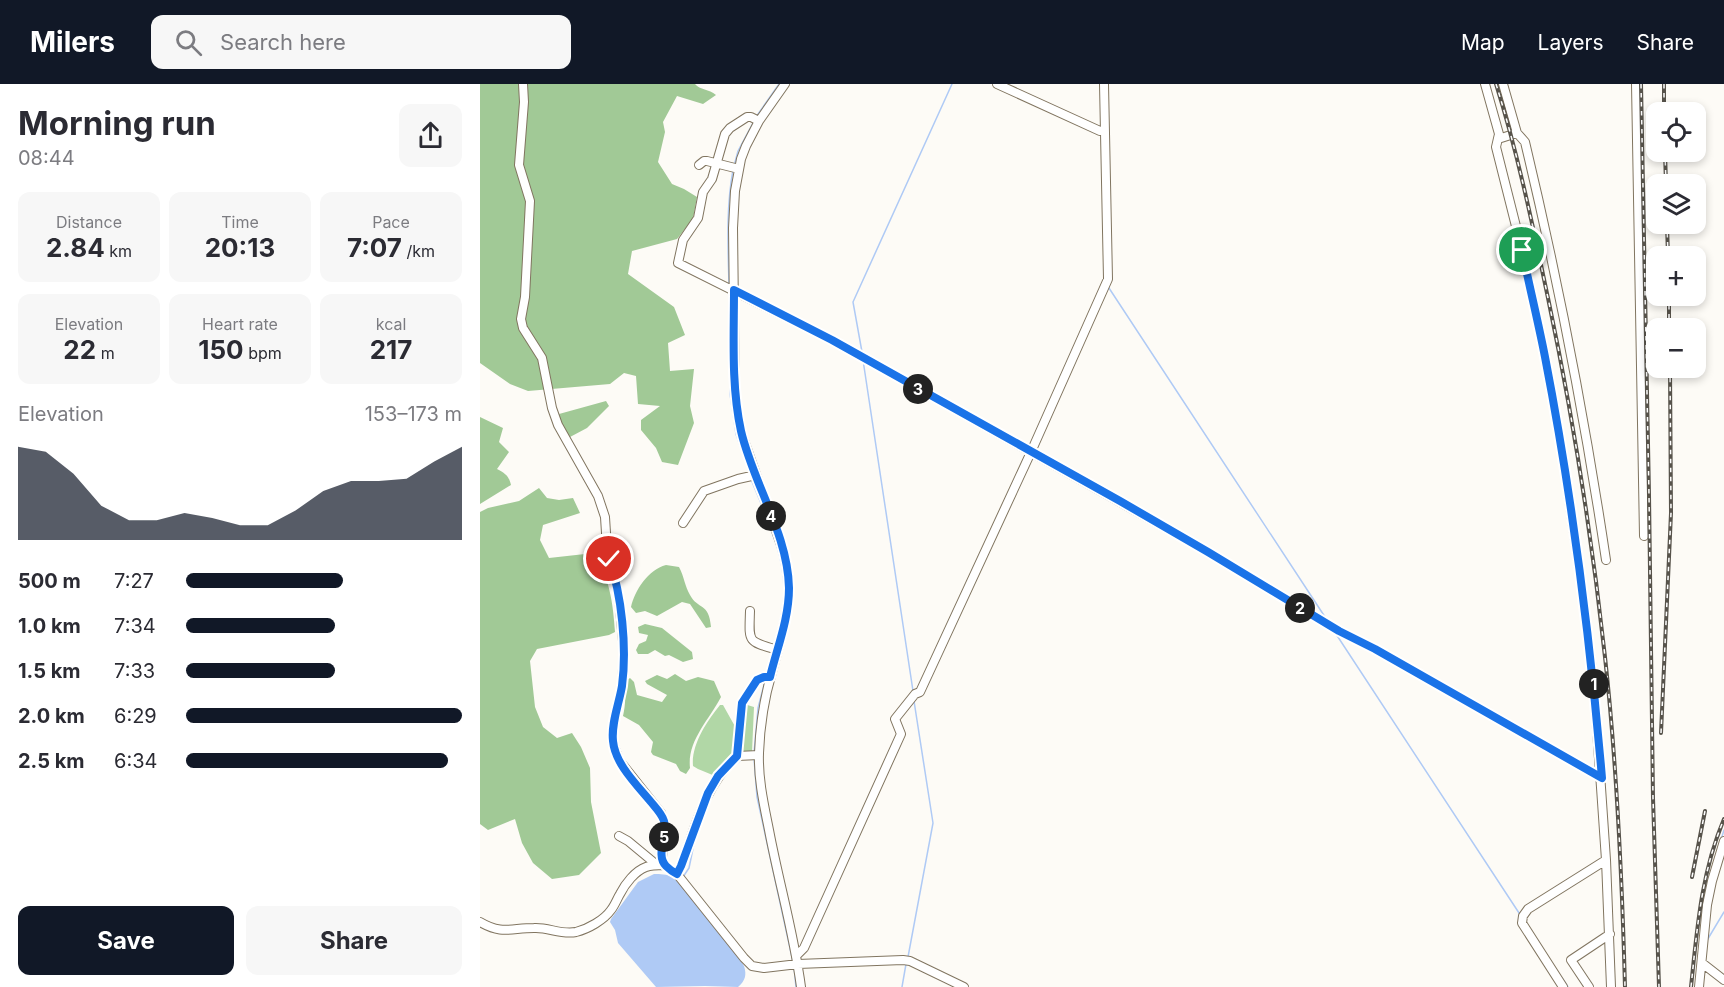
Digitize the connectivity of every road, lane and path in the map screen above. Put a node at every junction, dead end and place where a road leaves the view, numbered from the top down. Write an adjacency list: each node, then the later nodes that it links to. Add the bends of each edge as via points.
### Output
1 (523, 84): 30 (street, via 519,165 530,201 521,319 542,358 558,425 598,496 605,517 624,652 613,743 619,760 661,813 665,828)
2 (785, 84): 8 (street)
3 (997, 84): 9 (street)
4 (1104, 84): 9 (street)
5 (1485, 84): 11 (street)
6 (1503, 84): 10 (street)
7 (1636, 84): 19 (street)
8 (759, 121): 12 (street, via 747,117 730,128); 14 (street)
9 (1105, 131): 16 (street, via 1108,280)
10 (1517, 133): 11 (street); 20 (street, via 1525,142 1549,244 1589,447)
11 (1498, 139): 26 (street, via 1496,147 1545,355 1564,464 1594,686)
12 (716, 164): 13 (street, via 704,161); 14 (street); 15 (street, via 703,192 698,218 683,240 678,263)
13 (699, 165)
14 (739, 169): 15 (street, via 735,191)
15 (734, 290): 16 (street, via 832,340); 17 (street, via 735,393 741,432)
16 (1030, 452): 26 (street); 34 (street, via 920,692 894,719 901,734 804,948)
17 (756, 476): 18 (street, via 704,491); 22 (street, via 787,571 788,605)
18 (683, 523)
19 (1644, 536)
20 (1606, 560)
21 (750, 611): 22 (street, via 752,641)
22 (778, 650): 23 (street)
23 (770, 677): 24 (street); 25 (street, via 757,680 742,703)
24 (759, 755): 25 (street); 34 (street, via 763,798)
25 (737, 756): 31 (street, via 708,793)
26 (1602, 778): 29 (street)
27 (619, 836): 30 (street)
28 (1723, 847): 35 (street, via 1707,905)
29 (1606, 860): 33 (street); 40 (street, via 1528,909 1523,916 1525,930)
30 (660, 865): 31 (street); 32 (street, via 645,867 634,876 607,915 573,933 534,928 505,931)
31 (677, 874): 36 (street, via 752,966)
32 (480, 922)
33 (1610, 934): 41 (street, via 1571,960); 42 (street)
34 (797, 955): 36 (street)
35 (1702, 963): 37 (street); 43 (street)
36 (798, 964): 38 (street); 39 (street, via 903,960)
37 (1724, 980)
38 (801, 987)
39 (964, 987)
40 (1563, 987)
41 (1589, 987)
42 (1611, 987)
43 (1699, 987)

